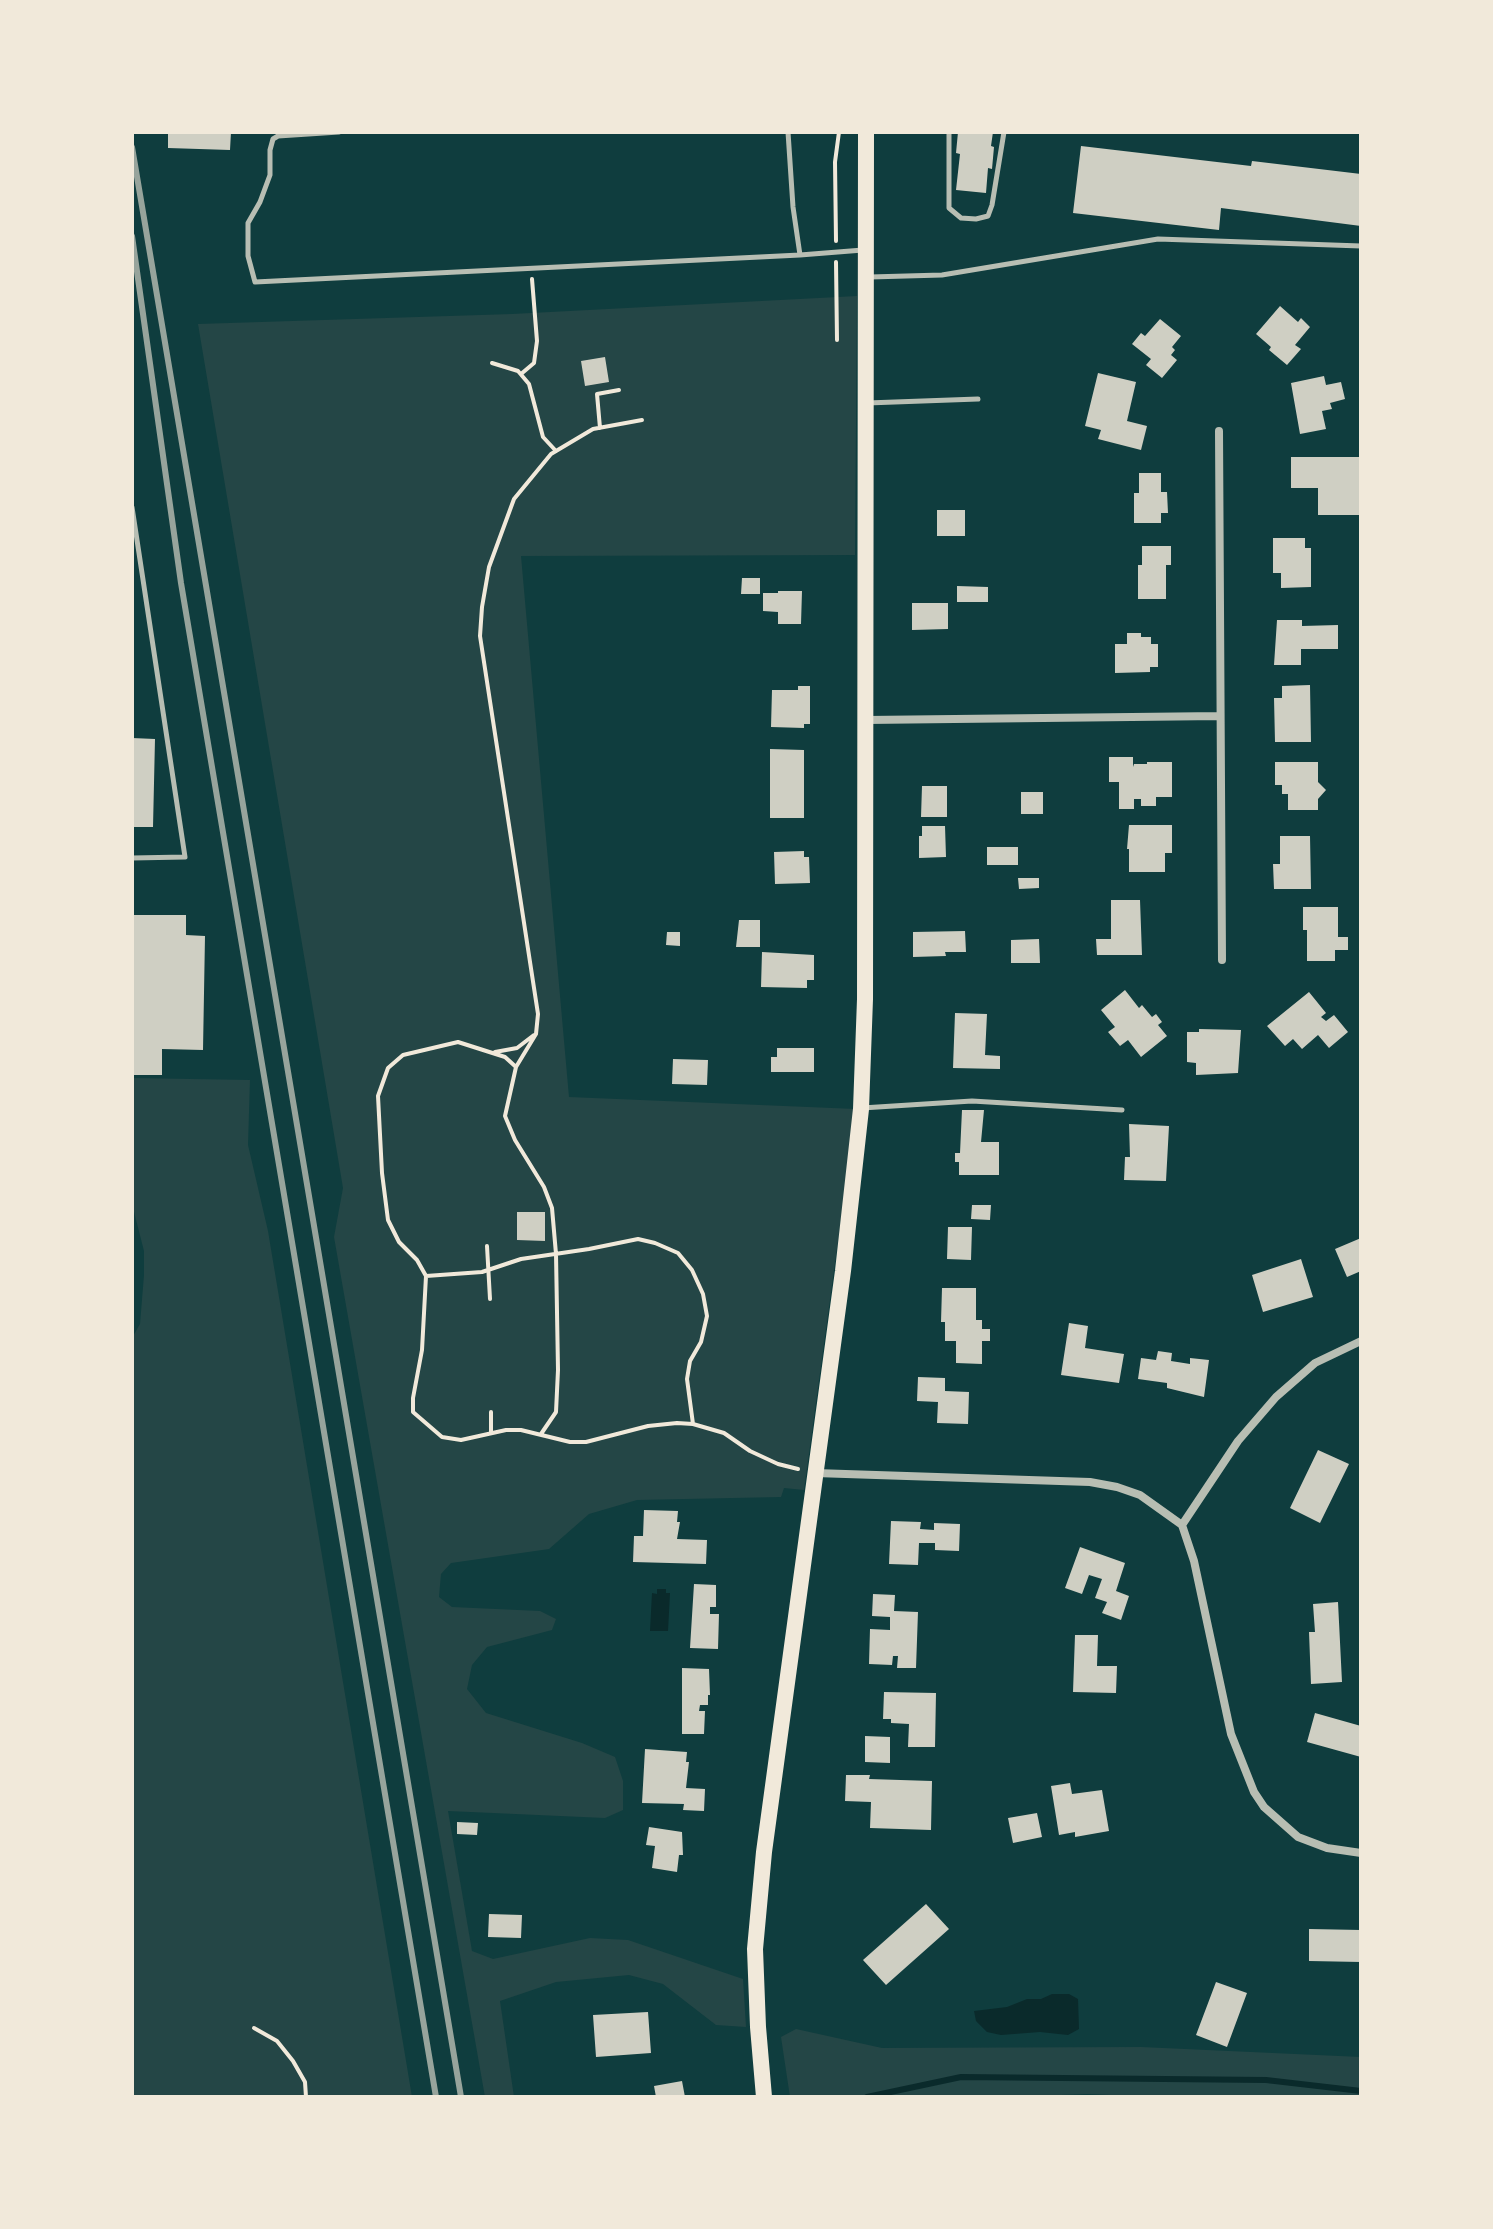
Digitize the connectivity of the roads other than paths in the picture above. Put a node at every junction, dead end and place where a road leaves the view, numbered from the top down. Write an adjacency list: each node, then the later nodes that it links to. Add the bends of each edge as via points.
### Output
1 (339, 132): 6 (lane)
2 (788, 132): 9 (lane)
3 (866, 132): 8 (main road)
4 (949, 132): 5 (lane, via 949,208 961,218 976,219 988,216 992,205)
5 (1004, 132)
6 (273, 136): 9 (lane, via 270,175 248,223 255,282)
7 (1361, 246): 10 (lane, via 1158,239 942,275)
8 (865, 250): 9 (lane); 10 (main road)
9 (800, 255)
10 (865, 277): 12 (main road)
11 (978, 399): 12 (lane)
12 (865, 403): 16 (main road)
13 (1219, 431): 15 (street)
14 (132, 507): 17 (lane, via 185,857)
15 (1220, 716): 16 (street); 18 (street)
16 (865, 720): 19 (main road)
17 (132, 858)
18 (1222, 960)
19 (861, 1109): 20 (lane, via 972,1101); 22 (main road)
20 (1122, 1110)
21 (1361, 1341): 23 (street, via 1315,1363 1276,1397 1238,1441)
22 (815, 1473): 23 (street, via 1090,1482 1140,1495); 25 (main road, via 755,1949)
23 (1182, 1525): 24 (street, via 1231,1734 1254,1792 1298,1837)
24 (1361, 1853)
25 (764, 2097)

